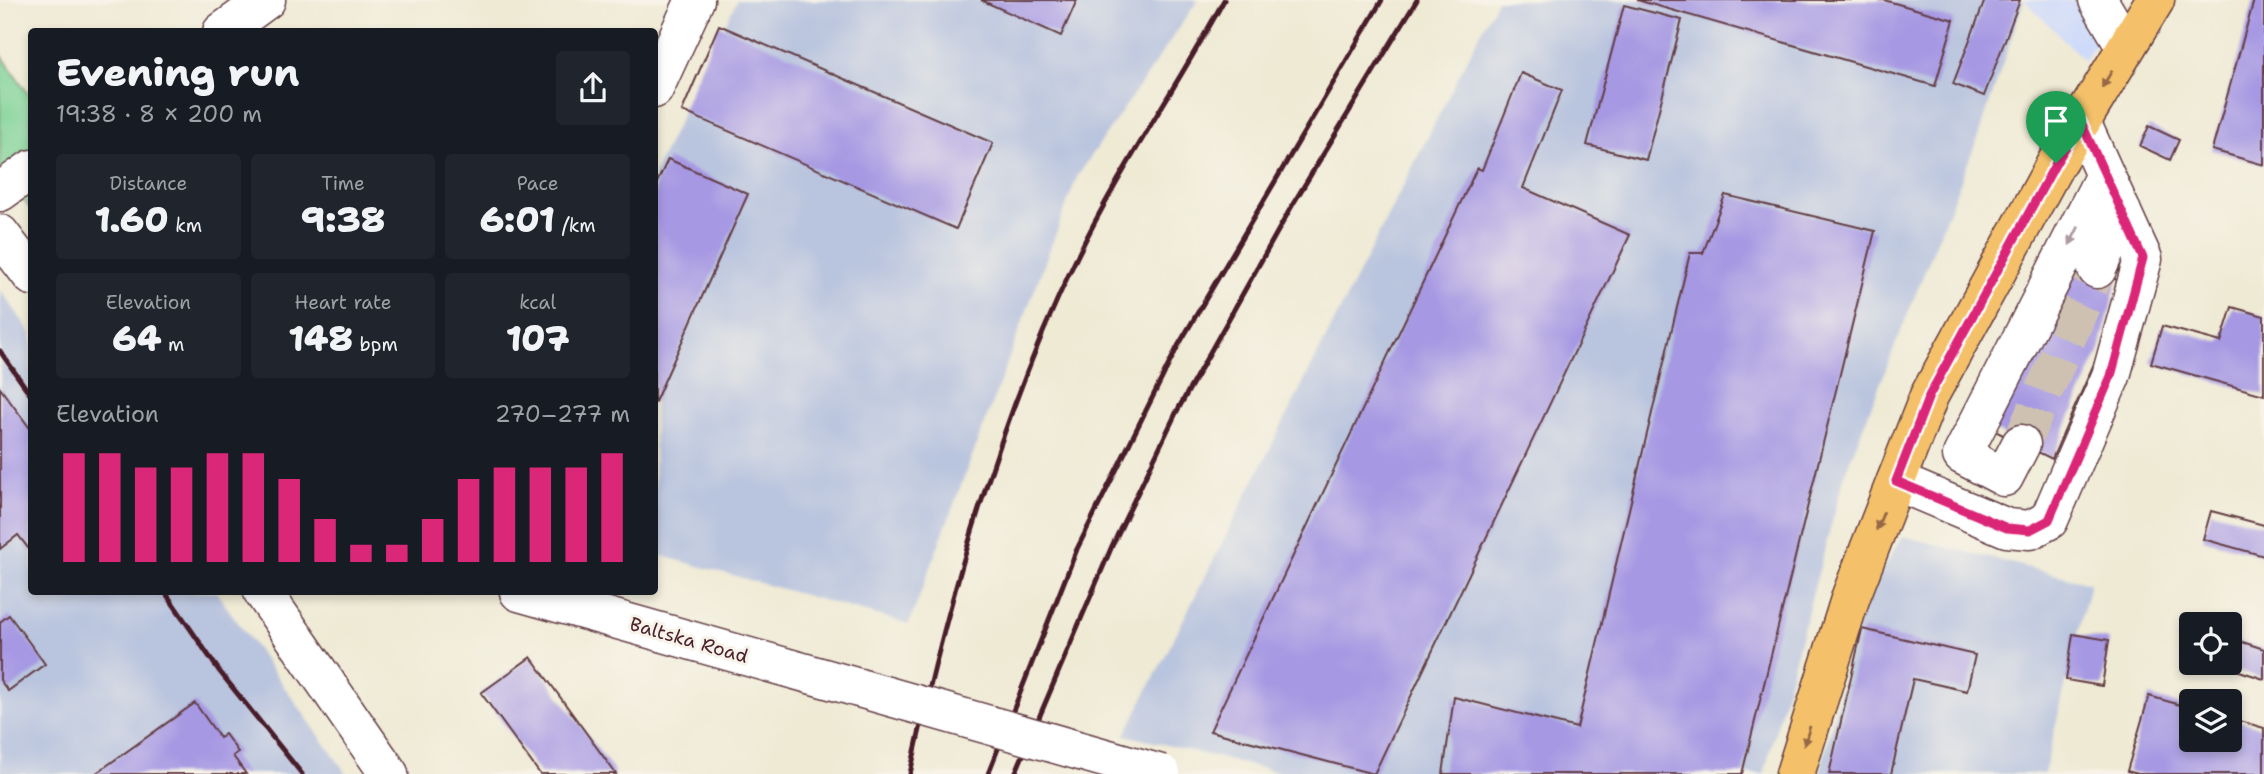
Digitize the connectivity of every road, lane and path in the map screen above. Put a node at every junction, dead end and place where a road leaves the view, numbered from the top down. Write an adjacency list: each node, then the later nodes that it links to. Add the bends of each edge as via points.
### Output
1 (266, 0): 5 (street)
2 (695, 0): 7 (street)
3 (2098, 0): 6 (street)
4 (2155, 0): 6 (main road)
5 (228, 28)
6 (2126, 47): 8 (main road, one-way to 8)
7 (658, 80)
8 (2081, 122): 10 (street); 18 (main road, via 1929,396)
9 (28, 172): 11 (street)
10 (2105, 175): 12 (street); 17 (street, one-way to 17, via 1962,455)
11 (0, 192)
12 (2122, 212): 14 (street); 19 (street, via 2143,258 2111,376 2049,520 2030,530 2007,528)
13 (0, 234): 15 (street)
14 (2097, 269)
15 (28, 271)
16 (2021, 444): 17 (street, via 2004,477)
17 (1974, 461): 19 (street)
18 (1896, 481): 19 (street); 24 (main road, one-way to 24, via 1851,596)
19 (1954, 505)
20 (265, 595): 22 (street)
21 (530, 595): 23 (street, Baltska Road, bridge)
22 (390, 774)
23 (1161, 774)
24 (1795, 774)

